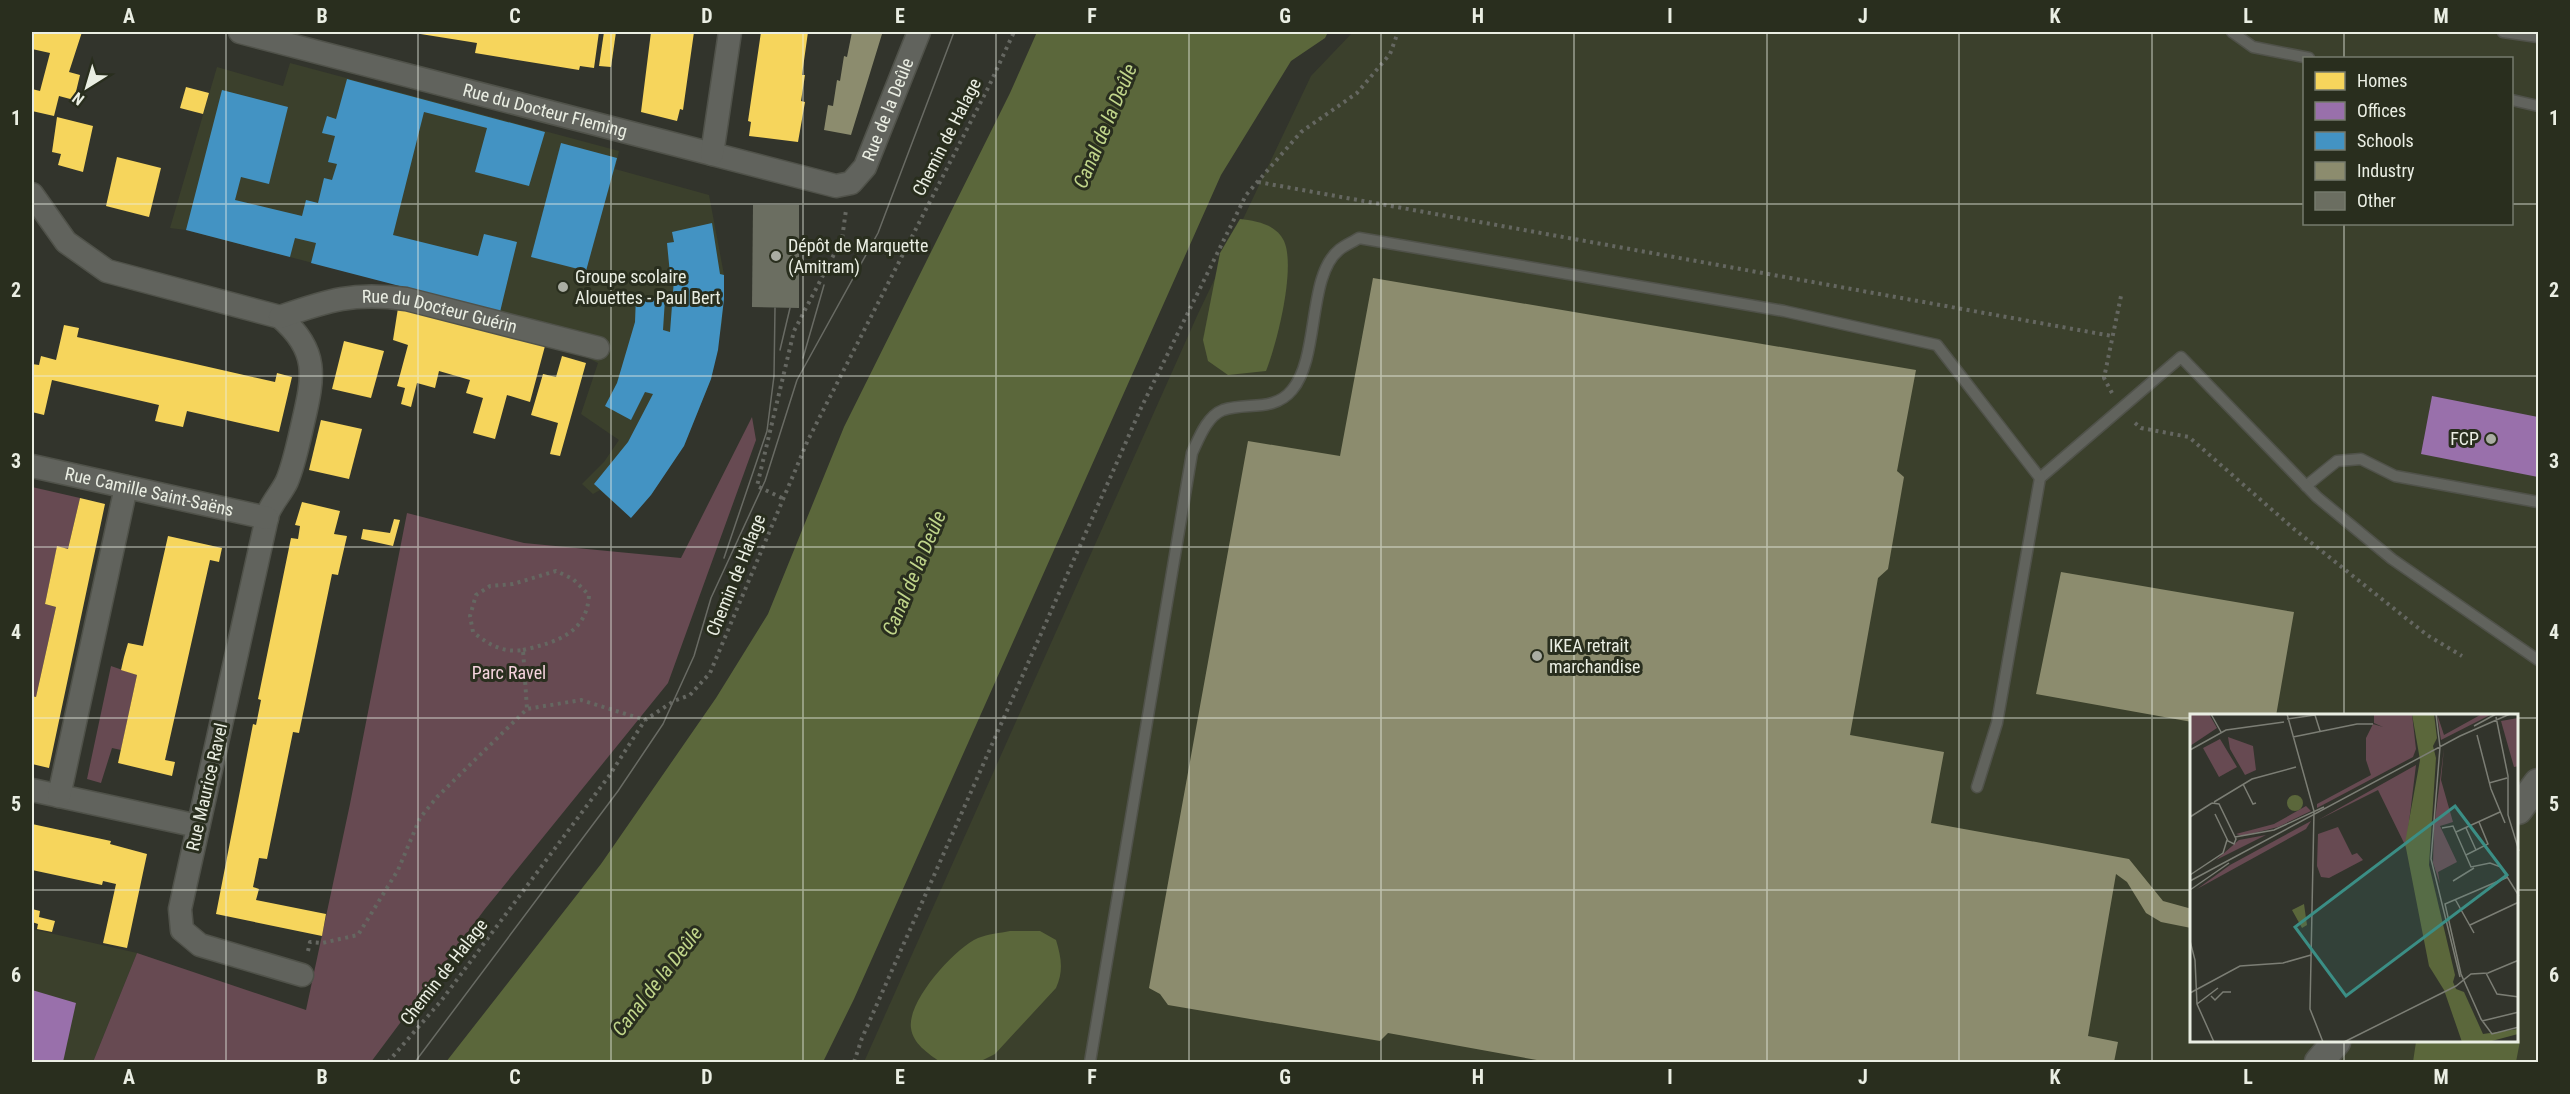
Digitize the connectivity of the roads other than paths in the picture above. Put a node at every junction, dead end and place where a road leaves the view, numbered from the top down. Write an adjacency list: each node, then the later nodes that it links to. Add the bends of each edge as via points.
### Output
1 (240, 32): 10 (street, Rue du Docteur Fleming)
2 (730, 32): 10 (street)
3 (919, 32): 11 (street, Rue de la Deûle, via 868,160)
4 (2232, 32): 7 (lane, via 2253,47)
5 (2503, 32): 6 (lane)
6 (2538, 37)
7 (2304, 57)
8 (2513, 100): 9 (lane)
9 (2538, 105)
10 (712, 154): 11 (street, Rue du Docteur Fleming, via 827,185)
11 (851, 183)
12 (32, 194): 13 (street, via 66,242 107,271)
13 (280, 317): 14 (street, Rue du Docteur Guérin, via 339,298 378,295); 20 (street, via 304,345 312,381 289,475)
14 (598, 348)
15 (32, 466): 18 (street, Rue Camille Saint-Saëns)
16 (2040, 478): 17 (lane, via 2181,357); 23 (lane, via 1997,723); 30 (lane, via 1937,345 1784,311 1359,238 1338,251 1323,275 1303,373 1291,391 1276,403 1222,410 1205,426 1192,453)
17 (2306, 486): 19 (lane, via 2337,460 2361,459 2395,476); 21 (lane, via 2399,564)
18 (126, 487): 20 (street, Rue Camille Saint-Saëns); 25 (street)
19 (2538, 502)
20 (267, 518): 27 (street, Rue Maurice Ravel)
21 (2538, 660)
22 (2538, 783): 26 (street)
23 (1977, 787)
24 (32, 790): 25 (street)
25 (59, 796): 27 (street)
26 (2519, 807)
27 (198, 826): 28 (street, Rue Maurice Ravel, via 180,909 182,930 200,945)
28 (302, 975)
29 (2334, 1043): 31 (street)
30 (1090, 1062)
31 (2319, 1062)

